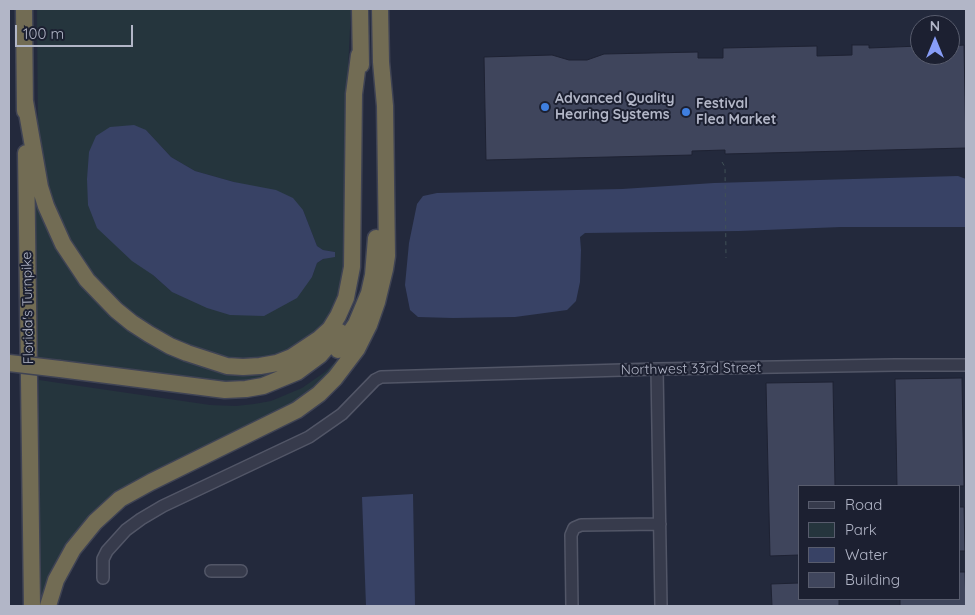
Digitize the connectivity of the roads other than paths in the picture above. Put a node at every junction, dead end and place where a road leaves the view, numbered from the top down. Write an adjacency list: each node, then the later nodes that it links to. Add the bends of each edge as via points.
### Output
1 (24, 9): 6 (highway, Florida's Turnpike)
2 (360, 9): 4 (highway)
3 (380, 9): 5 (highway)
4 (359, 55): 6 (highway, via 354,94 352,267 346,298 334,322 319,340 292,357 260,366 227,366 170,346 132,323 87,280 63,244 46,206); 11 (highway, via 364,93 362,276 354,304 339,333 325,350 297,372 263,386 246,389 225,390)
5 (381, 62): 11 (highway, via 375,106 376,248 373,275 356,324 332,358 305,379 288,387 238,400 220,400); 17 (highway, via 385,106 387,256 378,302 357,349 330,383 297,410 120,499 73,549 56,580)
6 (25, 101): 16 (highway, Florida's Turnpike)
7 (9, 363): 11 (highway, bridge)
8 (966, 365): 9 (street, Northwest 33rd Street)
9 (657, 369): 12 (street); 15 (street, Northwest 33rd Street, via 381,377 342,414 309,437 141,519 107,551)
10 (9, 372): 11 (highway)
11 (60, 374)
12 (660, 524): 18 (street, via 581,525 574,528 571,535); 19 (street)
13 (241, 570): 14 (street)
14 (212, 571)
15 (102, 578)
16 (32, 606)
17 (48, 606)
18 (572, 606)
19 (661, 606)

